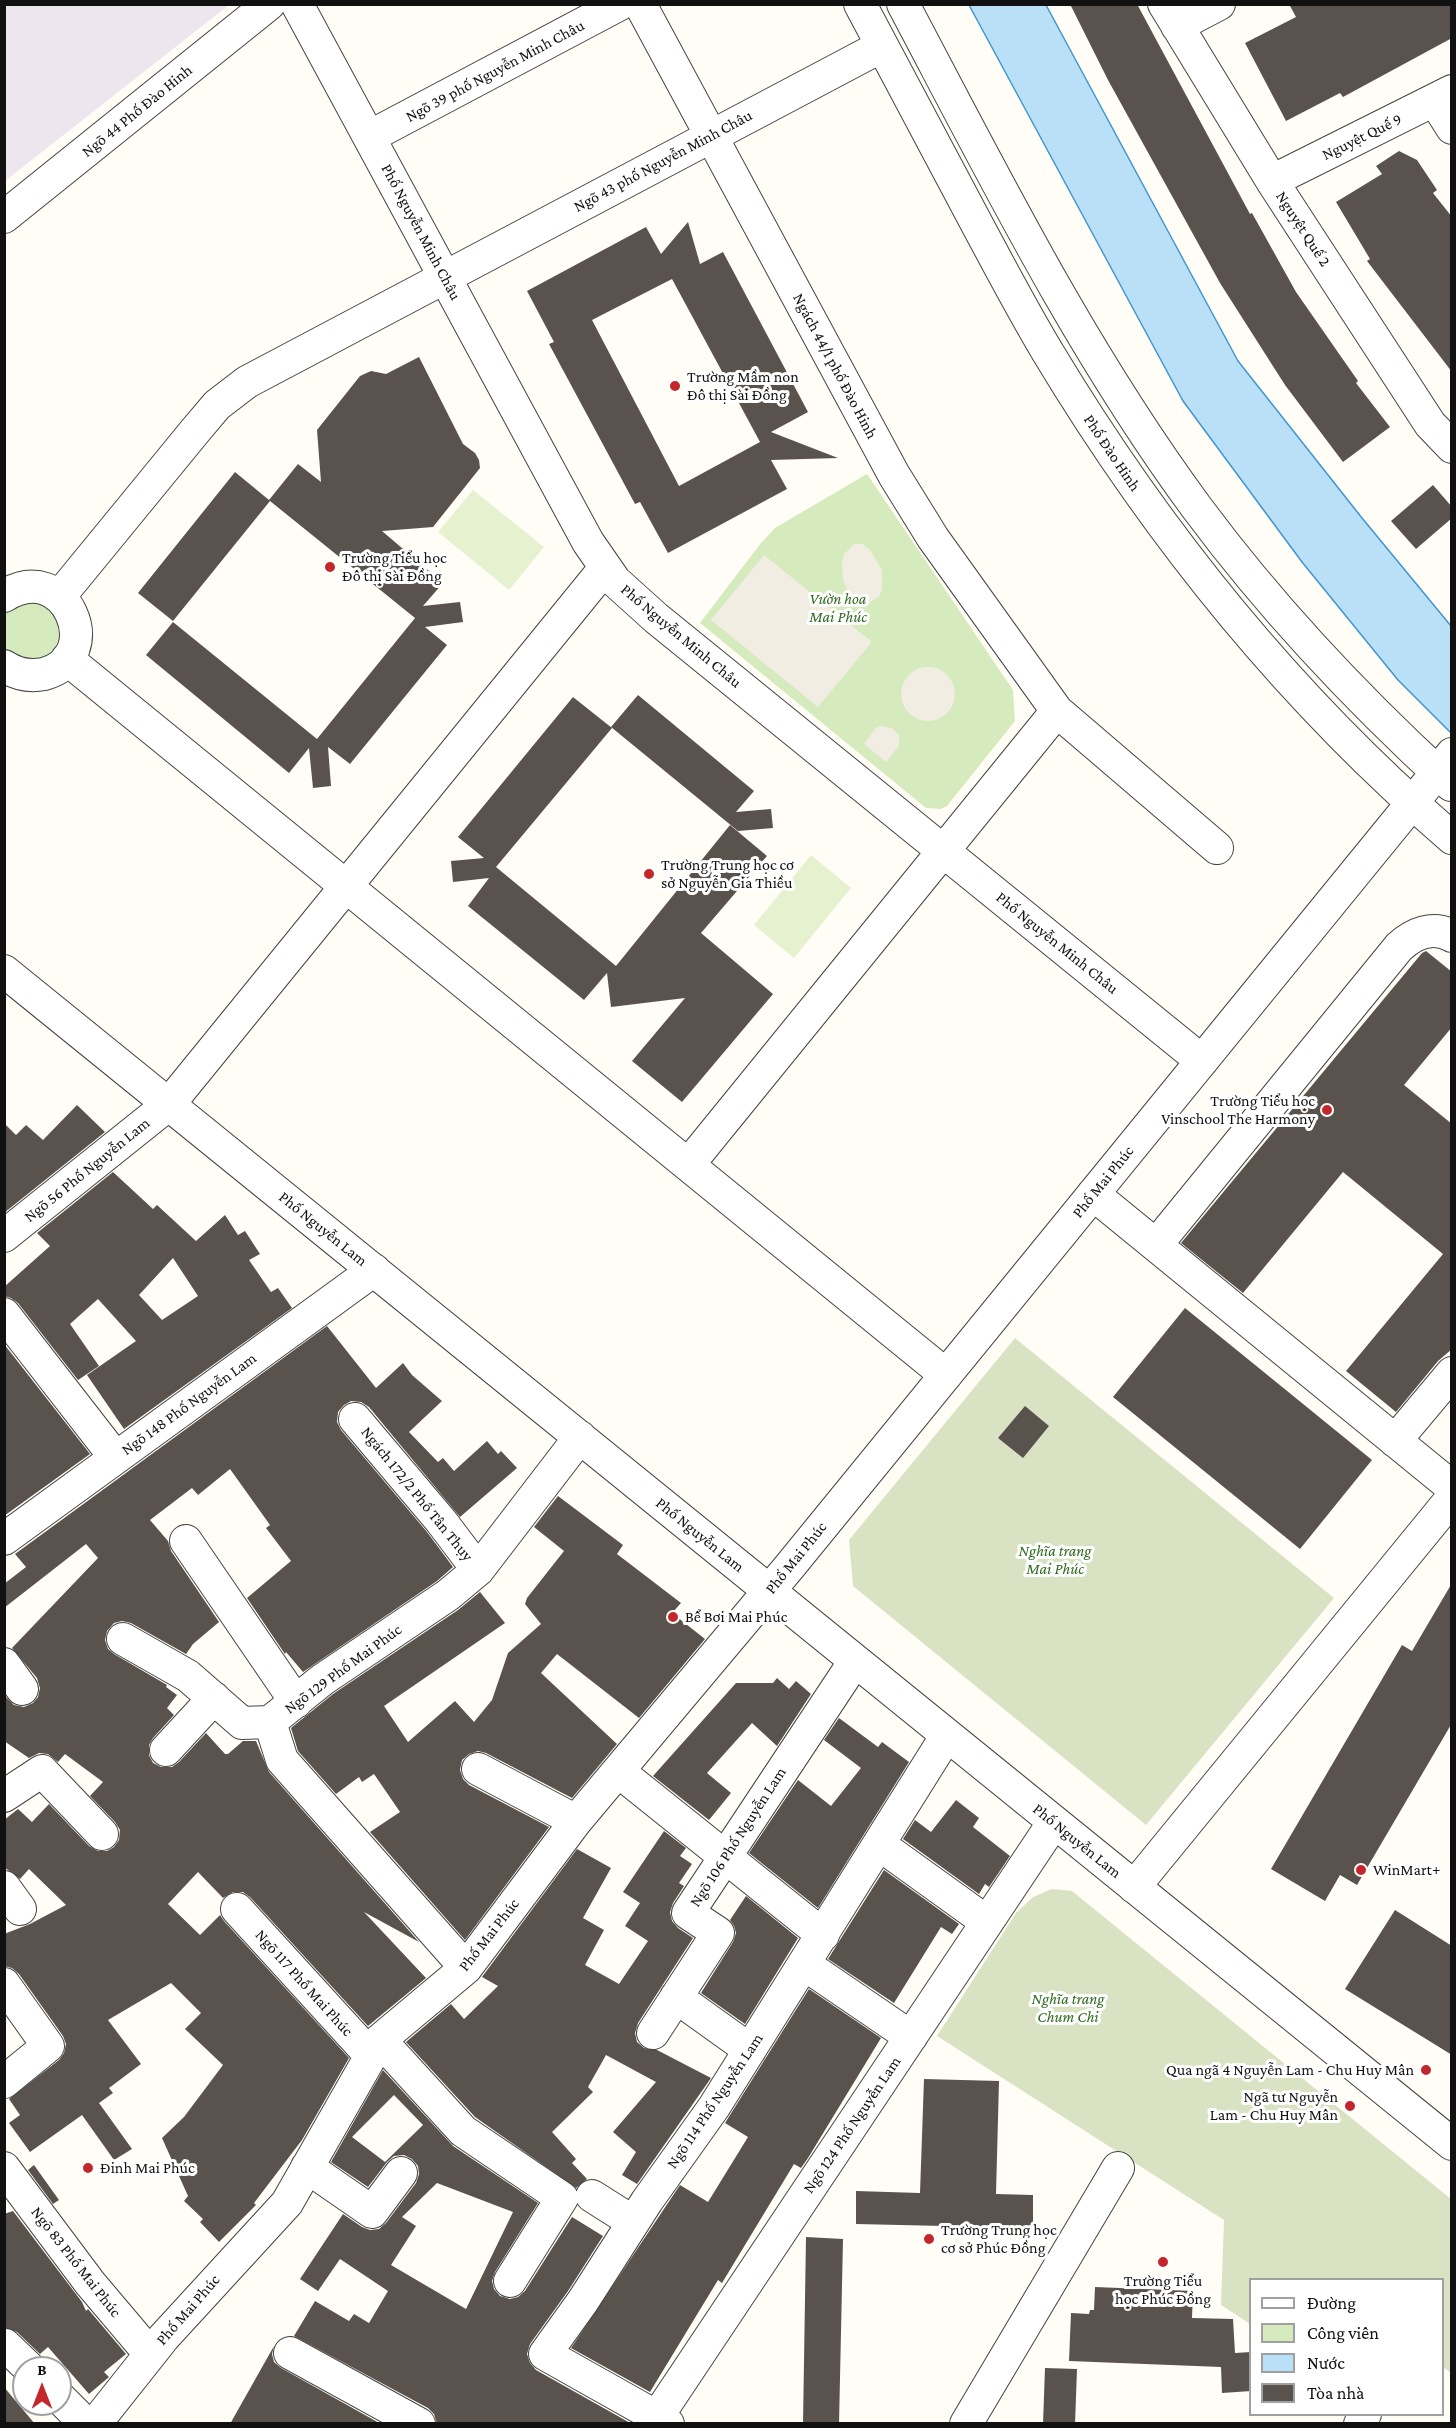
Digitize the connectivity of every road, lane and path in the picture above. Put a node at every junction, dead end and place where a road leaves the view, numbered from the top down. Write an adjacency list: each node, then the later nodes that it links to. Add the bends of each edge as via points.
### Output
1 (269, 4): 15 (street, Ngõ 44 Phố Đào Hinh)
2 (297, 4): 13 (street, Phố Nguyễn Minh Châu)
3 (620, 4): 13 (street, Ngõ 39 phố Nguyễn Minh Châu)
4 (640, 4): 12 (street, Ngách 44/1 phố Đào Hinh)
5 (860, 4): 9 (street, Phố Đào Hinh)
6 (903, 4): 24 (street, via 1046,273 1170,470 1292,626 1371,709)
7 (1219, 4): 8 (street)
8 (1171, 15): 14 (street, Nguyệt Quế 2)
9 (882, 46): 12 (street, Ngõ 43 phố Nguyễn Minh Châu); 25 (street, Phố Đào Hinh, via 1045,349 1167,534 1266,655 1342,737)
10 (1443, 96): 11 (street); 14 (street, Nguyệt Quế 9)
11 (1452, 128)
12 (711, 136): 16 (street, Ngõ 43 phố Nguyễn Minh Châu); 23 (street, Ngách 44/1 phố Đào Hinh, via 912,507)
13 (369, 137): 16 (street, Phố Nguyễn Minh Châu)
14 (1272, 181): 17 (street, Nguyệt Quế 2, via 1430,424)
15 (4, 217)
16 (445, 277): 18 (street, Phố Nguyễn Minh Châu); 20 (street, Ngõ 43 phố Nguyễn Minh Châu, via 280,363 231,393 195,431)
17 (1452, 447)
18 (605, 568): 28 (street, Phố Nguyễn Minh Châu, via 641,606); 29 (street, Ngõ 56 Phố Nguyễn Lam)
19 (4, 596): 20 (street, via 31,587)
20 (59, 597): 21 (street, via 72,612 76,626)
21 (67, 659): 22 (street, via 41,674 20,674); 29 (street)
22 (4, 666)
23 (1057, 711): 27 (street, Ngách 44/1 phố Đào Hinh); 28 (street)
24 (1447, 770): 25 (street, Phố Mai Phúc)
25 (1412, 803): 26 (street, Phố Đào Hinh); 32 (street, Phố Mai Phúc)
26 (1452, 838)
27 (1217, 848)
28 (944, 851): 32 (street, Phố Nguyễn Minh Châu); 34 (street)
29 (346, 886): 33 (street, Ngõ 56 Phố Nguyễn Lam); 34 (street)
30 (1452, 936): 37 (street, via 1440,931 1426,932 1399,947)
31 (4, 971): 33 (street, Phố Nguyễn Lam)
32 (1202, 1061): 35 (street, Phố Mai Phúc)
33 (169, 1104): 36 (street, Ngõ 56 Phố Nguyễn Lam); 38 (street, Phố Nguyễn Lam)
34 (688, 1165): 41 (street)
35 (1094, 1194): 37 (street); 41 (street, Phố Mai Phúc)
36 (4, 1236)
37 (1156, 1245): 44 (street)
38 (374, 1270): 43 (street, Phố Nguyễn Lam); 45 (street, Ngõ 148 Phố Nguyễn Lam)
39 (4, 1314): 45 (street)
40 (1452, 1373): 44 (street)
41 (946, 1375): 51 (street, Phố Mai Phúc)
42 (355, 1419): 50 (street, Ngách 172/2 Phố Tân Thụy)
43 (580, 1437): 50 (street, Ngõ 129 Phố Mai Phúc); 51 (street, Phố Nguyễn Lam)
44 (1395, 1441): 46 (street)
45 (115, 1457): 48 (street, Ngõ 148 Phố Nguyễn Lam)
46 (1452, 1487)
47 (1452, 1498): 67 (street)
48 (4, 1539)
49 (186, 1541): 55 (street)
50 (478, 1570): 55 (street, Ngõ 129 Phố Mai Phúc)
51 (769, 1591): 53 (street, Phố Nguyễn Lam); 60 (street, Phố Mai Phúc)
52 (123, 1639): 54 (street, via 188,1676)
53 (855, 1660): 57 (street, Phố Nguyễn Lam); 66 (street, Ngõ 106 Phố Nguyễn Lam)
54 (214, 1698): 56 (street, via 242,1723); 58 (street)
55 (296, 1702): 56 (street, Ngõ 129 Phố Mai Phúc)
56 (270, 1722): 72 (street, Ngõ 129 Phố Mai Phúc, via 282,1760)
57 (947, 1735): 63 (street, Phố Nguyễn Lam); 65 (street, Ngõ 114 Phố Nguyễn Lam)
58 (166, 1750)
59 (478, 1768): 62 (street)
60 (618, 1771): 62 (street, Phố Mai Phúc); 66 (street)
61 (4, 1796): 64 (street, via 42,1771)
62 (576, 1821): 72 (street, Phố Mai Phúc)
63 (1054, 1822): 67 (street, Phố Nguyễn Lam); 69 (street, Ngõ 124 Phố Nguyễn Lam)
64 (102, 1834)
65 (880, 1845): 69 (street); 70 (street, Ngõ 114 Phố Nguyễn Lam)
66 (725, 1856): 70 (street); 74 (street, Ngõ 106 Phố Nguyễn Lam, via 687,1913 718,1933)
67 (1134, 1887): 80 (street, Phố Nguyễn Lam)
68 (237, 1909): 77 (street, Ngõ 117 Phố Mai Phúc)
69 (987, 1922): 76 (street, Ngõ 124 Phố Nguyễn Lam)
70 (823, 1935): 71 (street, Ngõ 114 Phố Nguyễn Lam)
71 (804, 1964): 76 (street); 78 (street, Ngõ 114 Phố Nguyễn Lam)
72 (466, 1968): 77 (street, Phố Mai Phúc)
73 (4, 1984): 79 (street, via 48,2046)
74 (676, 1997): 75 (street, Ngõ 106 Phố Nguyễn Lam); 78 (street)
75 (653, 2032)
76 (910, 2037): 93 (street, Ngõ 124 Phố Nguyễn Lam)
77 (375, 2048): 81 (street, Phố Mai Phúc); 87 (street, Ngõ 117 Phố Mai Phúc, via 463,2131 562,2199)
78 (750, 2049): 86 (street, Ngõ 114 Phố Nguyễn Lam)
79 (4, 2082)
80 (1452, 2144)
81 (307, 2167): 84 (street, via 372,2212); 90 (street, Phố Mai Phúc, via 287,2203)
82 (4, 2168): 90 (street, Ngõ 83 Phố Mai Phúc, via 83,2274)
83 (1118, 2168): 97 (street, via 1012,2332)
84 (401, 2173)
85 (592, 2196): 86 (street)
86 (633, 2222): 93 (street, Ngõ 114 Phố Nguyễn Lam, via 544,2354)
87 (510, 2281)
88 (5, 2345): 91 (street)
89 (290, 2353): 96 (street)
90 (150, 2354): 95 (street, Phố Mai Phúc)
91 (16, 2356)
92 (72, 2410): 94 (street)
93 (663, 2420)
94 (86, 2424)
95 (95, 2424)
96 (419, 2424)
97 (966, 2424)

